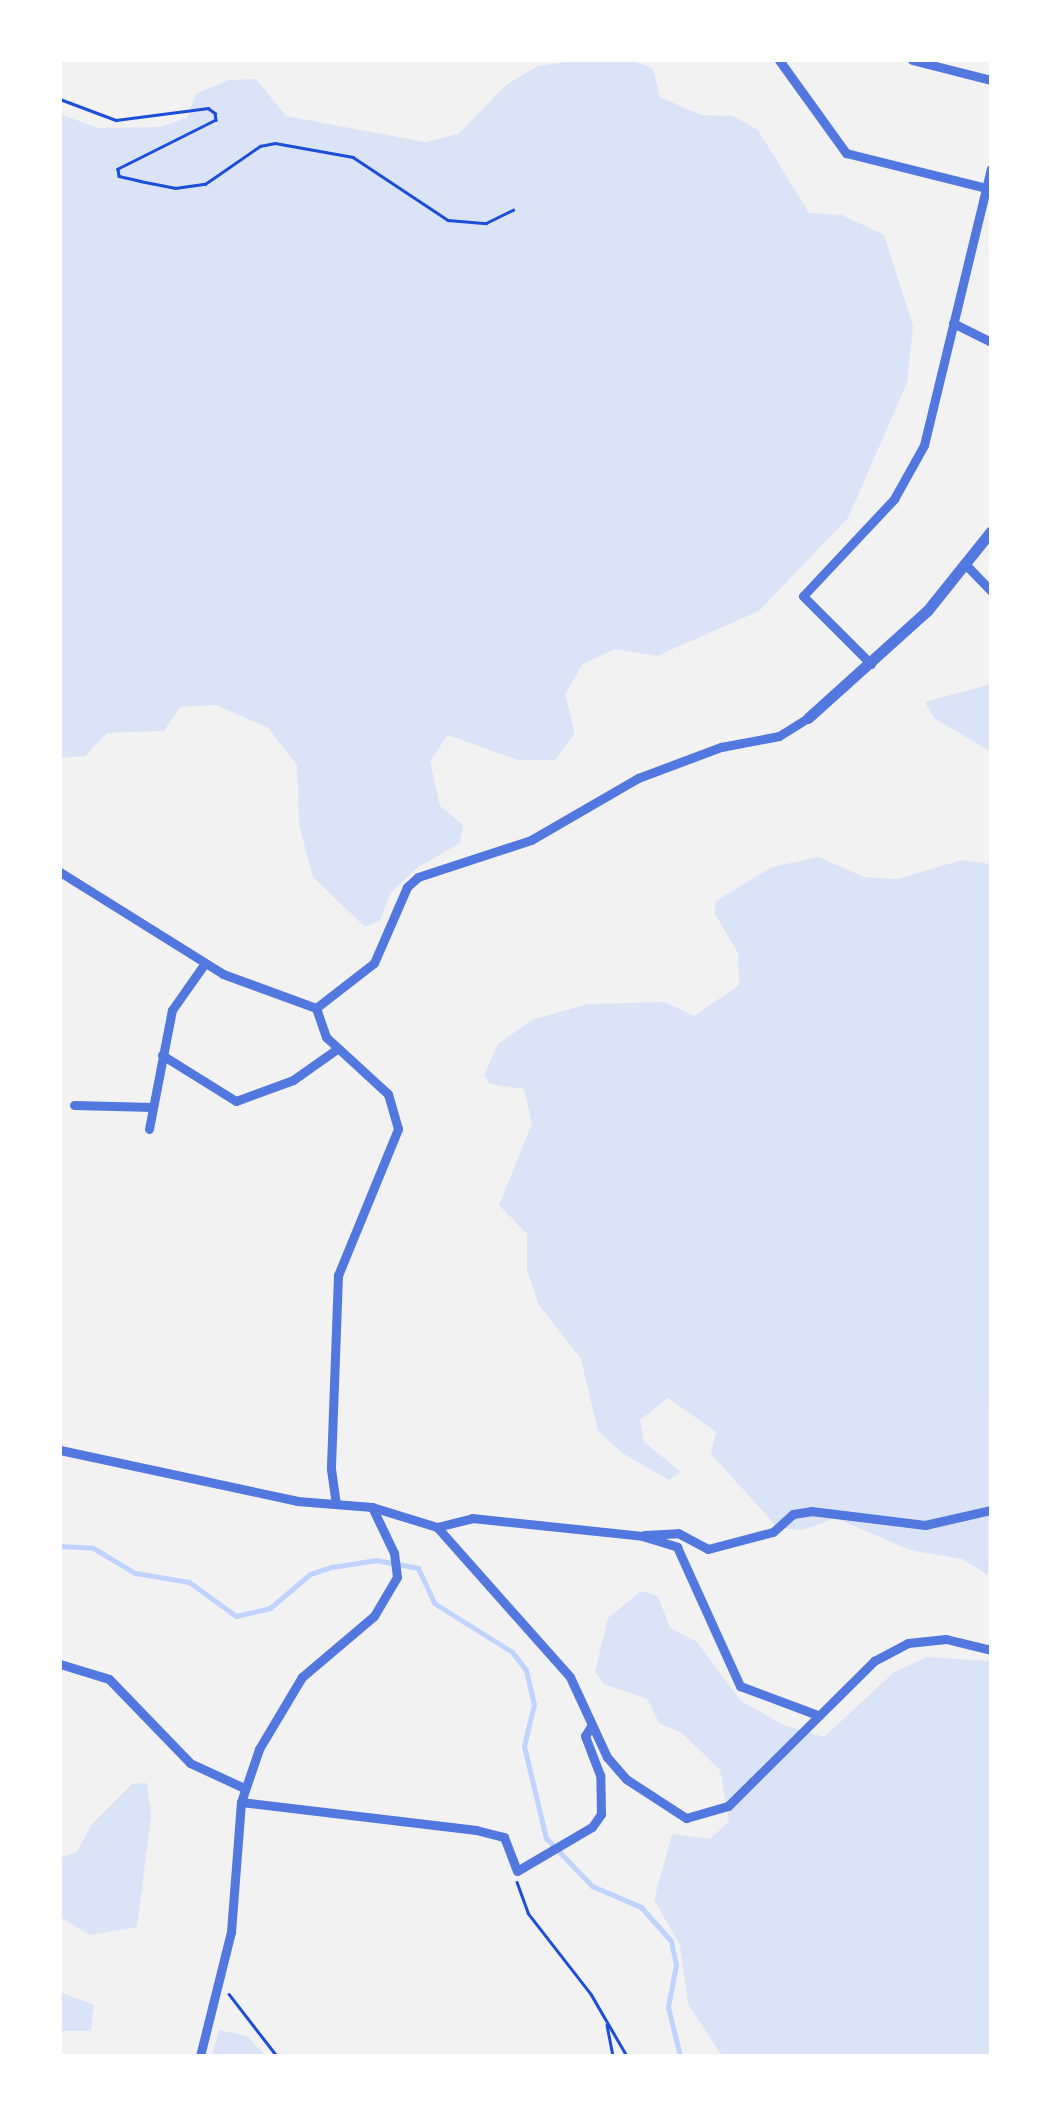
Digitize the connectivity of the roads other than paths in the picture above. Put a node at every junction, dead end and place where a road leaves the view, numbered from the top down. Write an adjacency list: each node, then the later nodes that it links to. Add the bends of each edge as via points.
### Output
1 (779, 60): 5 (street, via 846,153)
2 (912, 60): 3 (street)
3 (991, 80)
4 (991, 168): 5 (street)
5 (986, 188): 6 (street)
6 (953, 323): 7 (street); 11 (street, via 924,445 902,486 804,596)
7 (991, 342)
8 (991, 531): 9 (street)
9 (967, 566): 10 (street); 11 (street)
10 (991, 591)
11 (870, 664): 12 (street)
12 (808, 718): 15 (street, via 779,736 720,747 638,778 531,840 418,878 406,887 374,963)
13 (60, 872): 14 (street)
14 (205, 962): 15 (street); 17 (street, via 172,1010)
15 (316, 1008): 16 (street, via 318,1024)
16 (337, 1049): 17 (street, via 293,1080 236,1101); 22 (street, via 388,1094 398,1129 338,1275 331,1469)
17 (162, 1055): 19 (street)
18 (74, 1105): 19 (street)
19 (152, 1107): 20 (street)
20 (149, 1129)
21 (60, 1450): 22 (street)
22 (336, 1504): 23 (street)
23 (372, 1508): 25 (street); 31 (street, via 394,1553 397,1577 387,1602 281,1704)
24 (991, 1510): 26 (street, via 925,1524 812,1511 794,1514 772,1532 708,1549 678,1532)
25 (437, 1528): 26 (street, via 472,1518); 30 (street, via 570,1677)
26 (642, 1536): 29 (street, via 682,1552 740,1686)
27 (991, 1650): 29 (street, via 946,1639 908,1644 874,1661)
28 (60, 1664): 31 (street, via 109,1679 166,1744)
29 (815, 1714): 30 (street, via 728,1806 686,1818 626,1780)
30 (592, 1725): 32 (street, via 585,1736 600,1774 601,1814 517,1871 513,1847 490,1834)
31 (244, 1788): 32 (street)
32 (241, 1802): 33 (street, via 231,1932)
33 (200, 2056)

